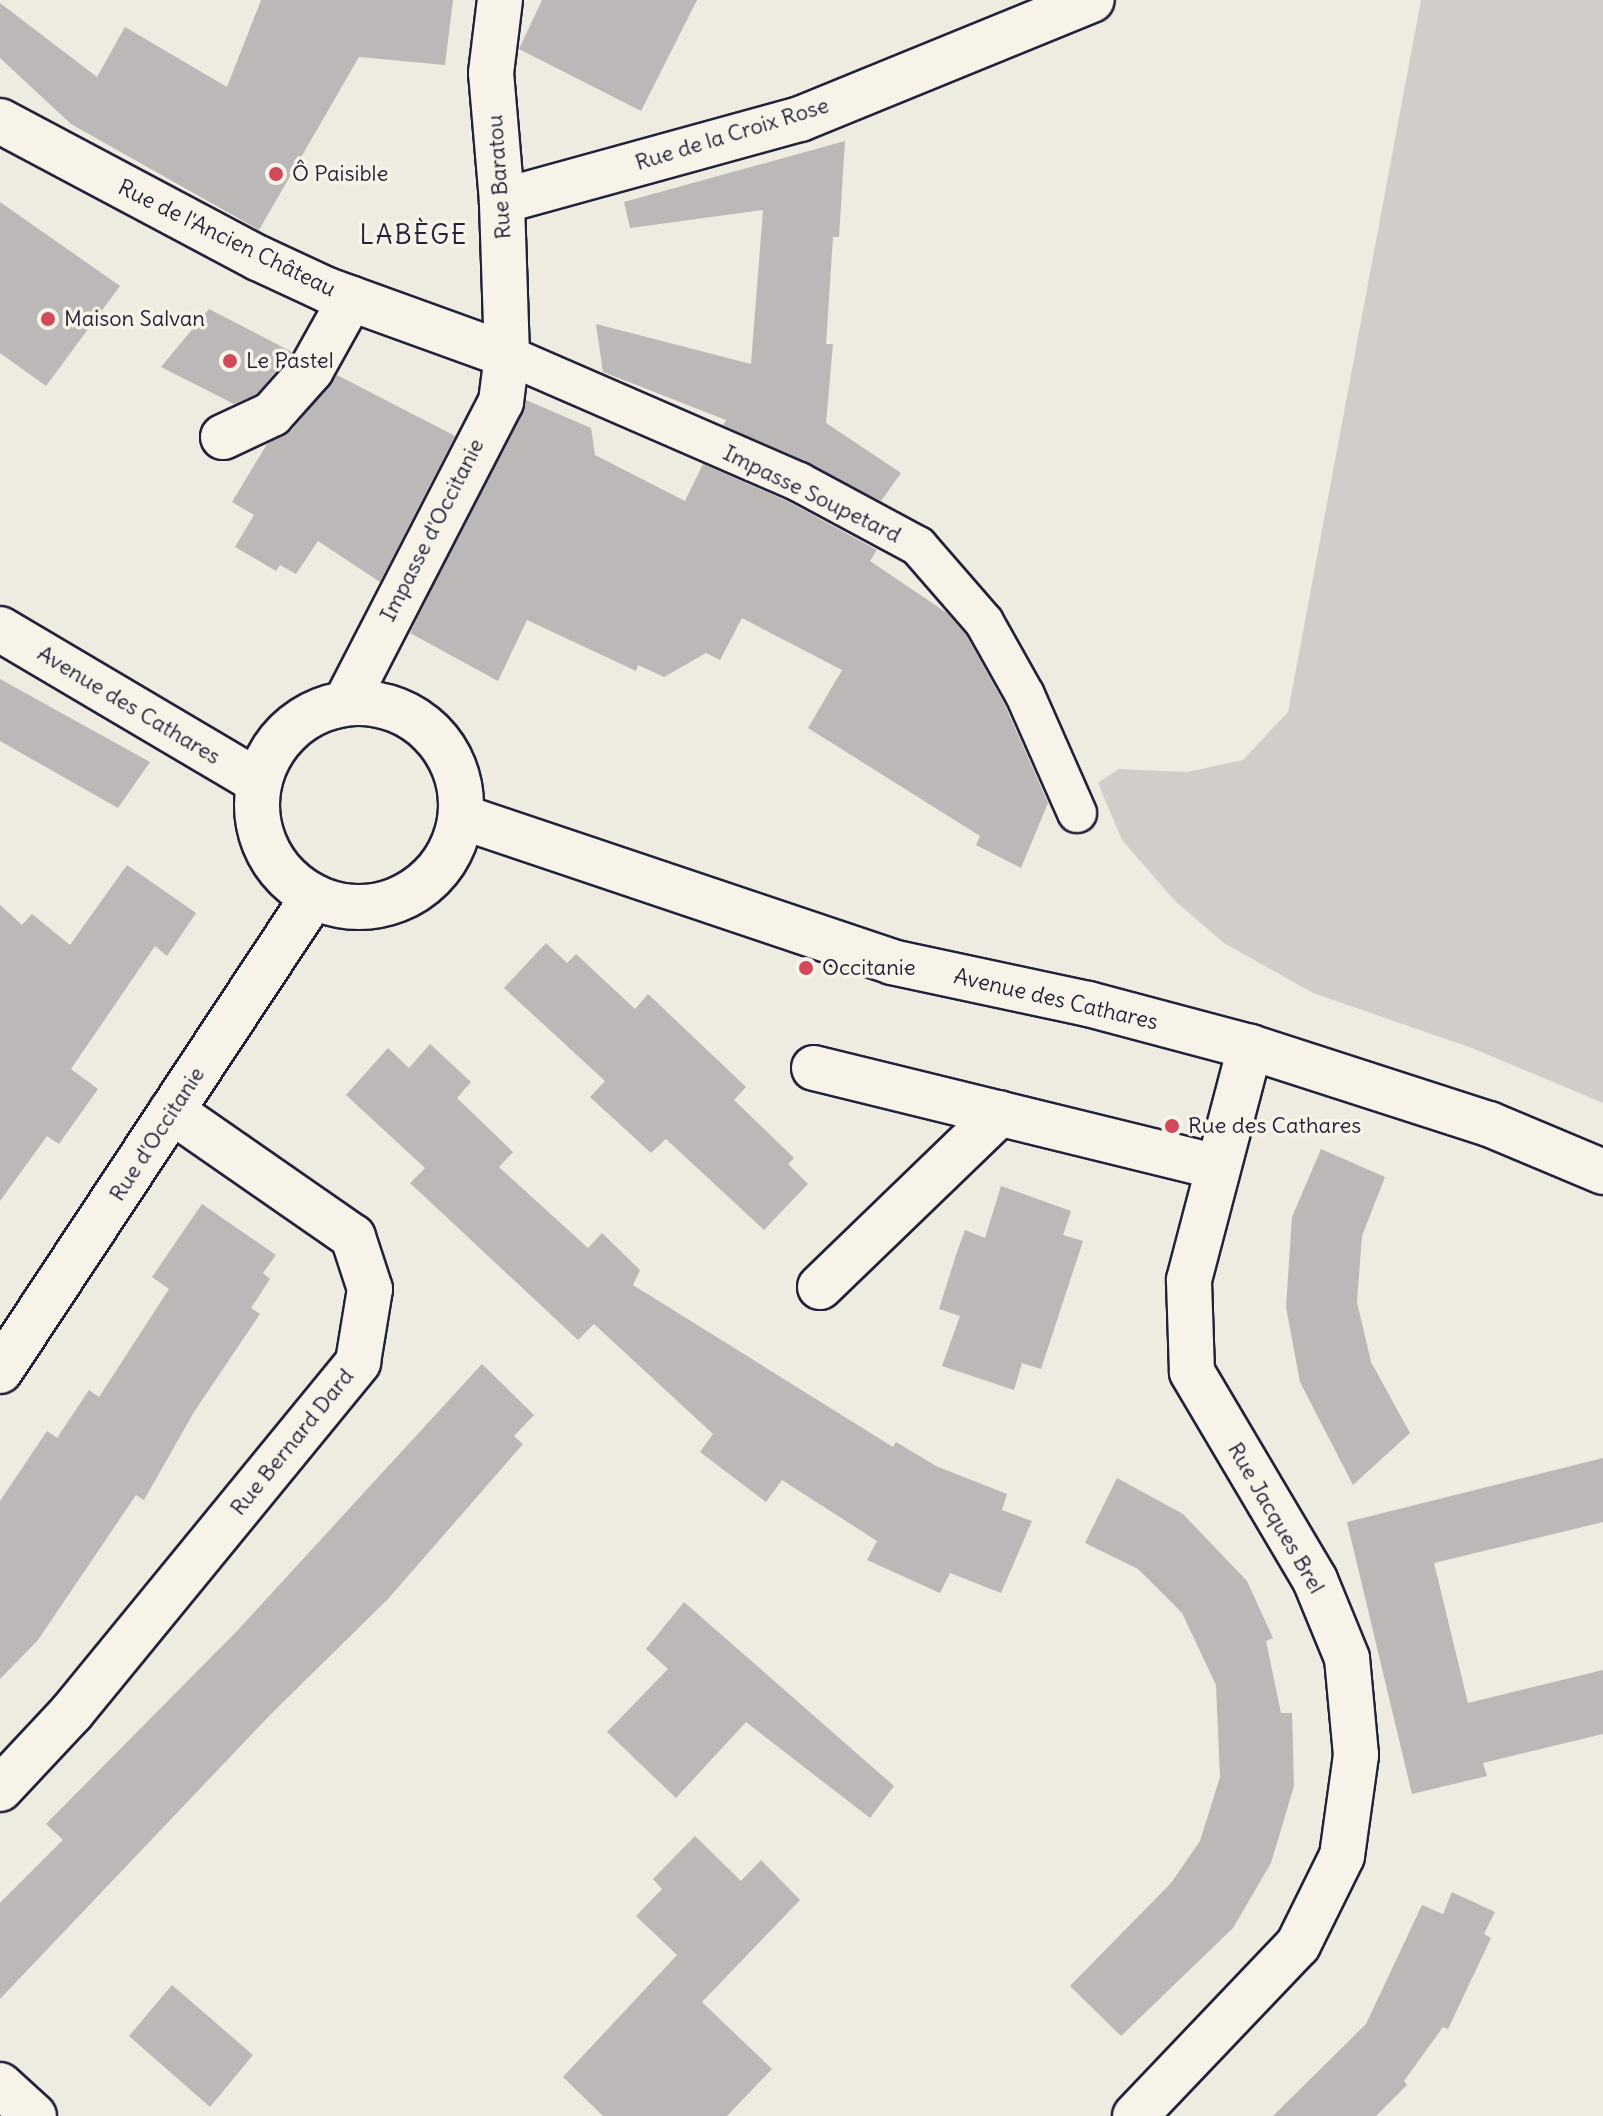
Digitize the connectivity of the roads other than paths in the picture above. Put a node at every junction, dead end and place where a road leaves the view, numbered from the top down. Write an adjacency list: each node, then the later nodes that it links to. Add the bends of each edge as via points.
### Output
1 (500, 0): 4 (street, Rue Baratou, via 491,73)
2 (1092, 0): 4 (street, Rue de la Croix Rose, via 800,119)
3 (0, 121): 5 (street, Rue de l'Ancien Château, via 258,258)
4 (502, 201): 6 (street, Rue Baratou)
5 (351, 298): 6 (street, Rue de l'Ancien Château); 7 (street, via 311,370 272,414)
6 (507, 355): 9 (street, Impasse d'Occitanie, via 501,402); 11 (street, Impasse Soupetard, via 799,482 918,546 984,622 1025,695)
7 (223, 437)
8 (0, 629): 10 (street, Avenue des Cathares)
9 (346, 702): 10 (street, via 316,711 290,729 270,753); 12 (street, via 377,703 407,713 432,731 455,771)
10 (259, 782): 13 (street, via 257,816 266,849 286,877)
11 (1077, 813)
12 (462, 817): 13 (street, via 440,869 395,902 340,906); 14 (street, Avenue des Cathares, via 892,962 1088,1004)
13 (313, 897): 16 (street, Rue d'Occitanie)
14 (1250, 1047): 18 (street, Rue Jacques Brel); 19 (street, Avenue des Cathares, via 1489,1124)
15 (814, 1068): 17 (street)
16 (172, 1111): 21 (street, Rue d'Occitanie); 22 (street, Rue Bernard Dard, via 353,1237 370,1289 358,1362 72,1712)
17 (1000, 1113): 18 (street); 20 (street)
18 (1218, 1167): 25 (street, Rue Jacques Brel, via 1189,1280 1192,1372 1315,1580 1347,1658 1356,1755 1342,1856 1298,1945)
19 (1603, 1172)
20 (820, 1287)
21 (0, 1371)
22 (0, 1789)
23 (0, 2085): 24 (street)
24 (34, 2116)
25 (1135, 2116)

